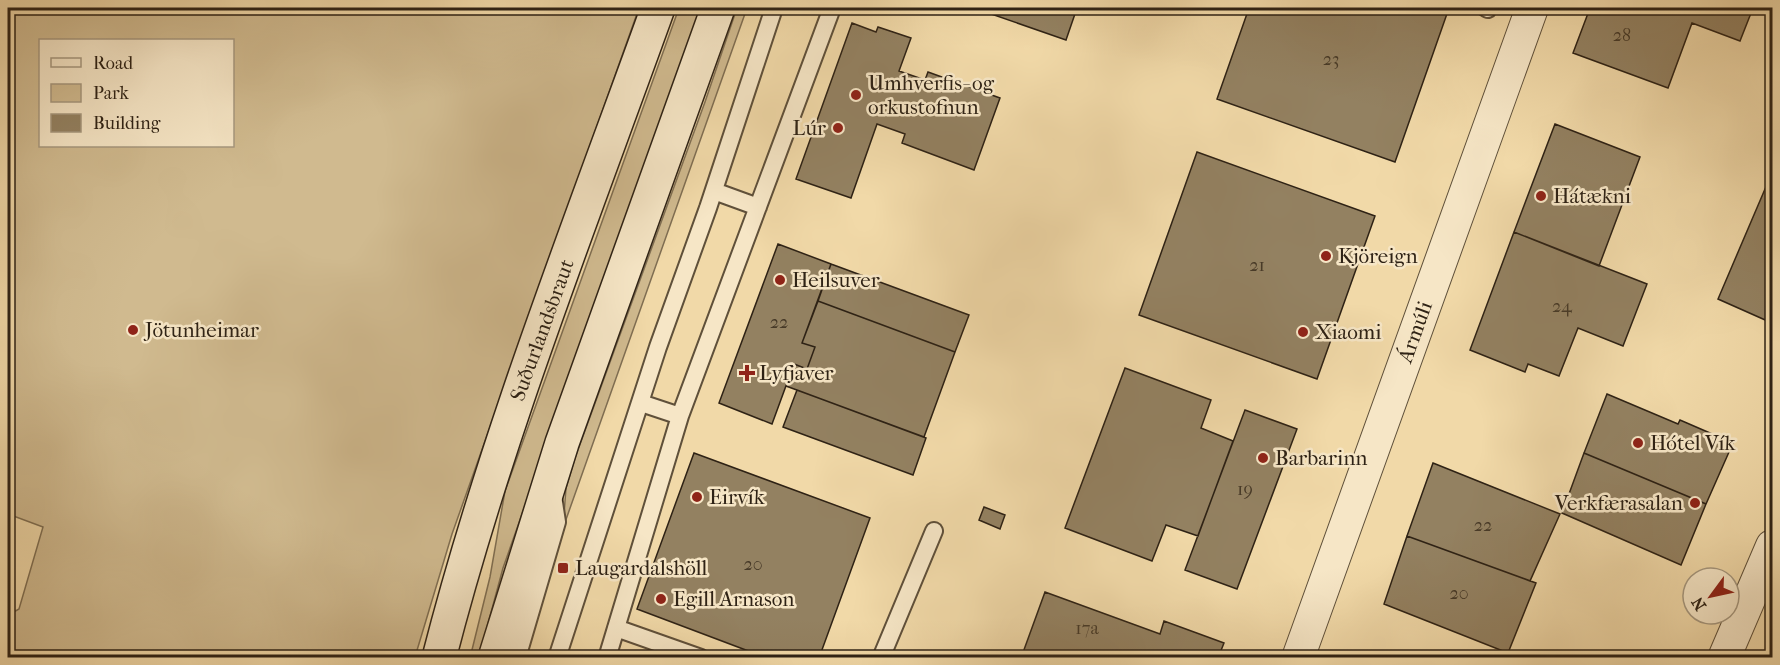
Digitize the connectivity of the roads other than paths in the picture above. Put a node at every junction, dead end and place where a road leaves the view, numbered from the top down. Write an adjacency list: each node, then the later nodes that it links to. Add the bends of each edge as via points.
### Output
1 (658, 8): 14 (main road, Suðurlandsbraut, via 515,406)
2 (718, 8): 10 (main road)
3 (774, 8): 6 (lane)
4 (832, 8): 7 (lane)
5 (1532, 8): 21 (street, Ármúli)
6 (714, 191): 7 (lane); 8 (lane)
7 (758, 207): 9 (lane)
8 (641, 403): 9 (lane); 17 (lane)
9 (680, 416): 13 (lane)
10 (551, 478): 15 (main road); 16 (lane, via 556,522)
11 (934, 531): 20 (lane)
12 (1773, 546): 22 (street)
13 (616, 628): 18 (lane); 19 (lane)
14 (439, 657)
15 (495, 657)
16 (517, 657)
17 (556, 657)
18 (607, 657)
19 (701, 657)
20 (880, 657)
21 (1299, 657)
22 (1724, 657)

